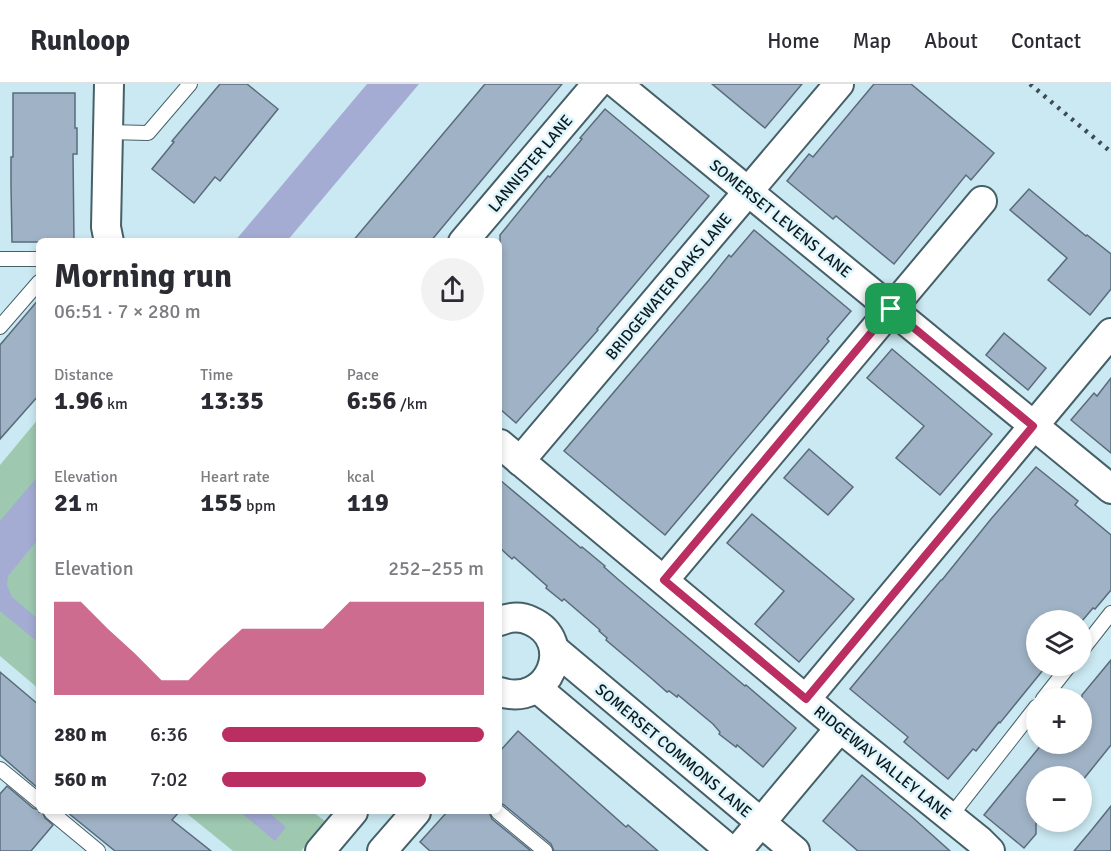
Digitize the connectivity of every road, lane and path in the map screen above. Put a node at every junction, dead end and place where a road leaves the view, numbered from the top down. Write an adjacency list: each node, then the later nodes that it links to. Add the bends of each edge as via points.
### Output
1 (109, 84): 6 (street)
2 (190, 84): 6 (lane, via 148,133)
3 (597, 84): 10 (street, LANNISTER LANE)
4 (617, 84): 7 (street, SOMERSET LEVENS LANE)
5 (839, 84): 7 (street, BRIDGEWATER OAKS LANE)
6 (108, 132): 9 (street)
7 (748, 192): 14 (street, SOMERSET LEVENS LANE); 18 (street, BRIDGEWATER OAKS LANE)
8 (982, 201): 14 (street)
9 (108, 238)
10 (467, 238)
11 (0, 260): 12 (lane)
12 (36, 260)
13 (36, 285): 15 (lane)
14 (891, 309): 17 (street, SOMERSET LEVENS LANE); 20 (street)
15 (0, 327)
16 (1111, 333): 17 (street)
17 (1033, 426): 19 (street, SOMERSET LEVENS LANE); 28 (street)
18 (510, 452): 20 (street, RIDGEWAY VALLEY LANE)
19 (1111, 489)
20 (664, 580): 28 (street, RIDGEWAY VALLEY LANE)
21 (1111, 613): 23 (lane)
22 (502, 620): 24 (street, SOMERSET COMMONS LANE, via 513,617 534,622 550,638)
23 (1092, 637)
24 (554, 649): 27 (street, via 551,671 545,681); 38 (street, SOMERSET COMMONS LANE)
25 (1061, 676): 26 (lane)
26 (1052, 688)
27 (512, 697): 43 (street)
28 (806, 699): 30 (street, RIDGEWAY VALLEY LANE)
29 (1026, 720): 37 (lane)
30 (840, 728): 37 (street, RIDGEWAY VALLEY LANE); 38 (street)
31 (2, 774): 32 (lane)
32 (36, 799)
33 (53, 814): 39 (lane)
34 (351, 814): 40 (street)
35 (414, 814): 41 (street)
36 (500, 814): 42 (lane)
37 (950, 817): 46 (street, RIDGEWAY VALLEY LANE)
38 (760, 823): 44 (street); 45 (street, SOMERSET COMMONS LANE)
39 (98, 851)
40 (320, 851)
41 (382, 851)
42 (545, 851)
43 (731, 851)
44 (737, 851)
45 (795, 851)
46 (990, 851)

